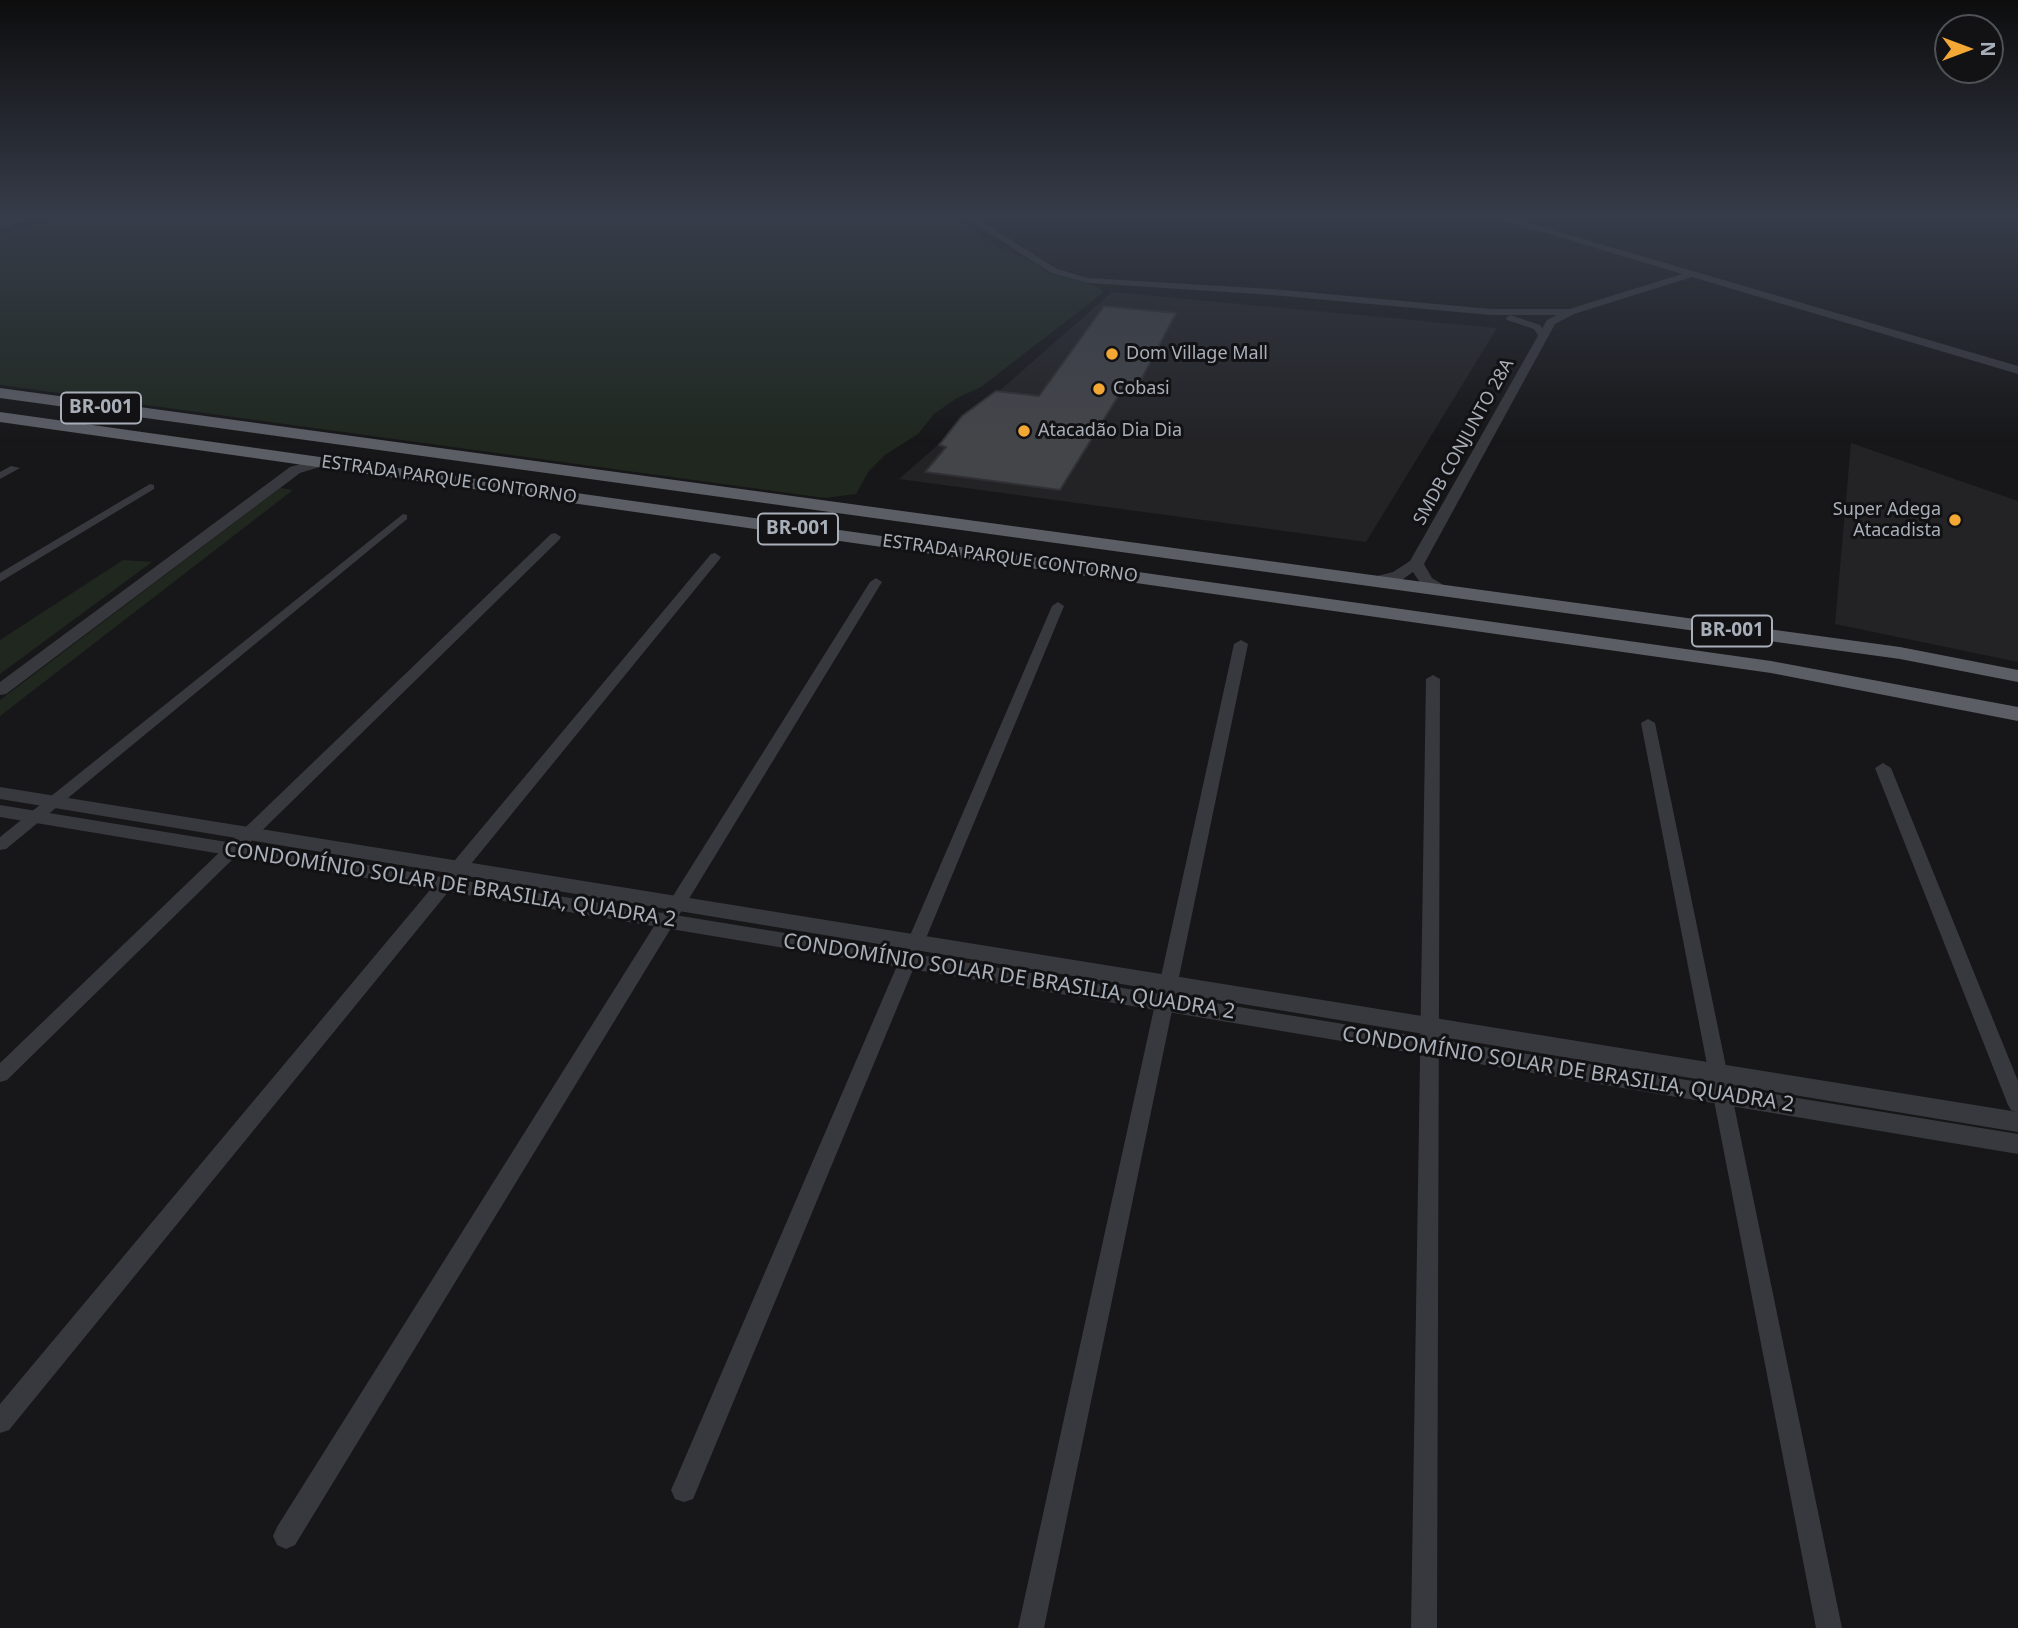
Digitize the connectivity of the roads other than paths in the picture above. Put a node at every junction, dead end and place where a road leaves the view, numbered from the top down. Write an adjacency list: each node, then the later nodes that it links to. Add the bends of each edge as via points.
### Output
1 (1256, 291): 5 (street)
2 (1638, 291): 4 (street, SMDB CONJUNTO 28A)
3 (1750, 291): 7 (street)
4 (1570, 312): 5 (street); 6 (street, SMDB CONJUNTO 28A, via 1551,322)
5 (1491, 313): 6 (street, via 1528,323)
6 (1542, 335): 17 (street, SMDB CONJUNTO 28A)
7 (2018, 370)
8 (1, 394): 19 (highway, ESTRADA PARQUE CONTORNO / BR-001)
9 (0, 417): 10 (highway, ESTRADA PARQUE CONTORNO / BR-001)
10 (294, 464): 25 (highway, ESTRADA PARQUE CONTORNO / BR-001, via 321,462); 28 (street)
11 (15, 468): 12 (street)
12 (0, 476)
13 (150, 487): 18 (street)
14 (403, 517): 34 (street)
15 (555, 537): 37 (street)
16 (715, 557): 40 (street)
17 (1416, 564): 19 (street, via 1398,576); 21 (street, via 1426,580)
18 (0, 578)
19 (1374, 581): 21 (highway, ESTRADA PARQUE CONTORNO / BR-001)
20 (876, 582): 41 (street)
21 (1445, 592): 23 (highway, ESTRADA PARQUE CONTORNO / BR-001)
22 (1058, 607): 42 (street)
23 (1760, 635): 25 (highway, via 1805,646 1814,658 1808,665); 26 (highway, ESTRADA PARQUE CONTORNO / BR-001, via 1900,653)
24 (1241, 644): 43 (street)
25 (1771, 667): 29 (highway, ESTRADA PARQUE CONTORNO / BR-001)
26 (2012, 675): 29 (highway, via 1978,675 1966,684 1973,696)
27 (1433, 679): 44 (street)
28 (0, 690)
29 (1991, 708): 30 (highway, ESTRADA PARQUE CONTORNO / BR-001)
30 (2018, 714)
31 (1648, 723): 46 (street)
32 (1883, 768): 47 (street)
33 (0, 793): 34 (street, CONDOMÍNIO SOLAR DE BRASILIA, QUADRA 2)
34 (53, 801): 36 (street); 37 (street, CONDOMÍNIO SOLAR DE BRASILIA, QUADRA 2)
35 (0, 811): 36 (street, CONDOMÍNIO SOLAR DE BRASILIA, QUADRA 2)
36 (34, 817): 38 (street); 39 (street, CONDOMÍNIO SOLAR DE BRASILIA, QUADRA 2)
37 (250, 834): 39 (street); 40 (street, CONDOMÍNIO SOLAR DE BRASILIA, QUADRA 2)
38 (0, 845)
39 (233, 850): 40 (street, CONDOMÍNIO SOLAR DE BRASILIA, QUADRA 2); 45 (street)
40 (449, 876): 41 (street, CONDOMÍNIO SOLAR DE BRASILIA, QUADRA 2); 50 (street)
41 (672, 912): 42 (street, CONDOMÍNIO SOLAR DE BRASILIA, QUADRA 2); 52 (street)
42 (912, 951): 43 (street, CONDOMÍNIO SOLAR DE BRASILIA, QUADRA 2); 51 (street)
43 (1165, 993): 44 (street, CONDOMÍNIO SOLAR DE BRASILIA, QUADRA 2); 53 (street)
44 (1432, 1037): 46 (street, CONDOMÍNIO SOLAR DE BRASILIA, QUADRA 2); 54 (street)
45 (0, 1075)
46 (1720, 1084): 48 (street, CONDOMÍNIO SOLAR DE BRASILIA, QUADRA 2); 49 (street, CONDOMÍNIO SOLAR DE BRASILIA, QUADRA 2); 55 (street)
47 (2018, 1105)
48 (2018, 1122)
49 (2018, 1144)
50 (0, 1422)
51 (684, 1490)
52 (286, 1536)
53 (1031, 1628)
54 (1424, 1628)
55 (1829, 1628)

